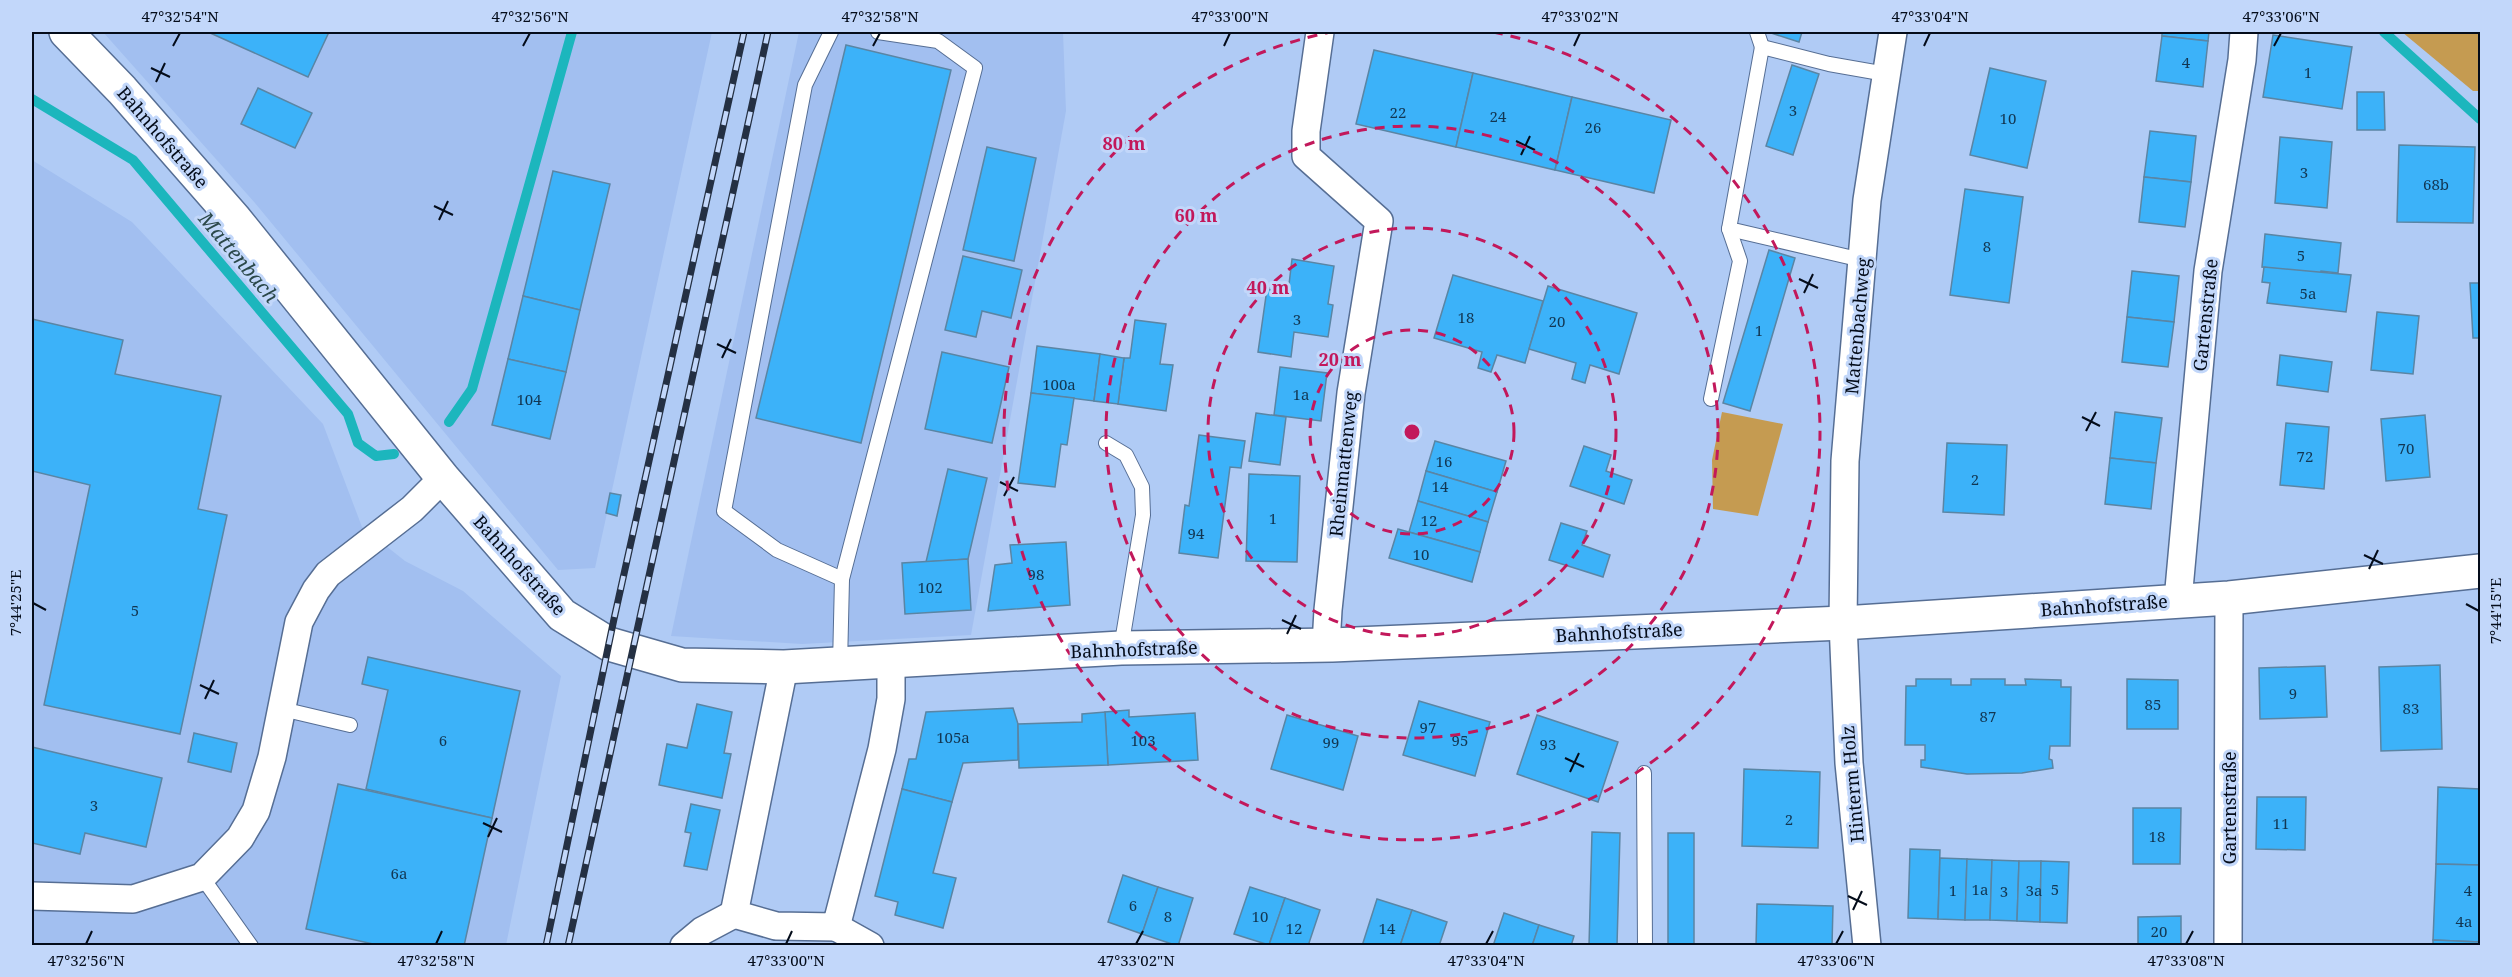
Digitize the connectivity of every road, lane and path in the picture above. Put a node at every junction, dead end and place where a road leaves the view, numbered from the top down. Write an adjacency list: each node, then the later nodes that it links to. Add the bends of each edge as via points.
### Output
1 (66, 32): 14 (street, Bahnhofstraße, via 234,218)
2 (831, 32): 16 (lane, via 805,85 724,511 777,550)
3 (878, 32): 16 (lane, via 938,41 975,68)
4 (1320, 32): 20 (street, Rheinmattenweg, via 1306,156 1379,221 1351,393)
5 (1757, 32): 8 (lane)
6 (1893, 32): 9 (street, Mattenbachweg)
7 (2244, 32): 18 (street, Gartenstraße, via 2208,271)
8 (1762, 47): 9 (lane); 10 (lane)
9 (1886, 74): 11 (street, Mattenbachweg)
10 (1729, 229): 11 (lane); 12 (lane, via 1740,261)
11 (1862, 260): 19 (street, Mattenbachweg, via 1845,460)
12 (1711, 399)
13 (1106, 443): 21 (lane, via 1126,455 1142,487 1143,515)
14 (443, 478): 24 (street, Bahnhofstraße, via 562,615 609,644 682,664); 25 (street, via 412,509 328,574 316,590 299,622)
15 (2481, 571): 17 (street, Bahnhofstraße)
16 (842, 579): 23 (lane)
17 (2229, 598): 18 (street, Bahnhofstraße); 37 (street, Gartenstraße)
18 (2178, 600): 19 (street, Bahnhofstraße)
19 (1843, 623): 20 (street, Bahnhofstraße); 36 (street, Hinterm Holz, via 1848,763)
20 (1326, 645): 21 (street, Bahnhofstraße)
21 (1121, 648): 22 (street, Bahnhofstraße)
22 (891, 662): 23 (street, Bahnhofstraße); 31 (street, via 891,699 882,749)
23 (840, 665): 24 (street, Bahnhofstraße)
24 (784, 667): 30 (street)
25 (282, 709): 26 (lane); 28 (street, via 256,811 240,838)
26 (350, 725)
27 (1644, 773): 35 (lane)
28 (202, 877): 29 (street, via 133,898); 32 (lane)
29 (32, 896)
30 (734, 914): 31 (street, via 776,926); 33 (street)
31 (836, 927): 34 (street)
32 (251, 945)
33 (684, 945)
34 (870, 945)
35 (1645, 945)
36 (1867, 945)
37 (2228, 945)

